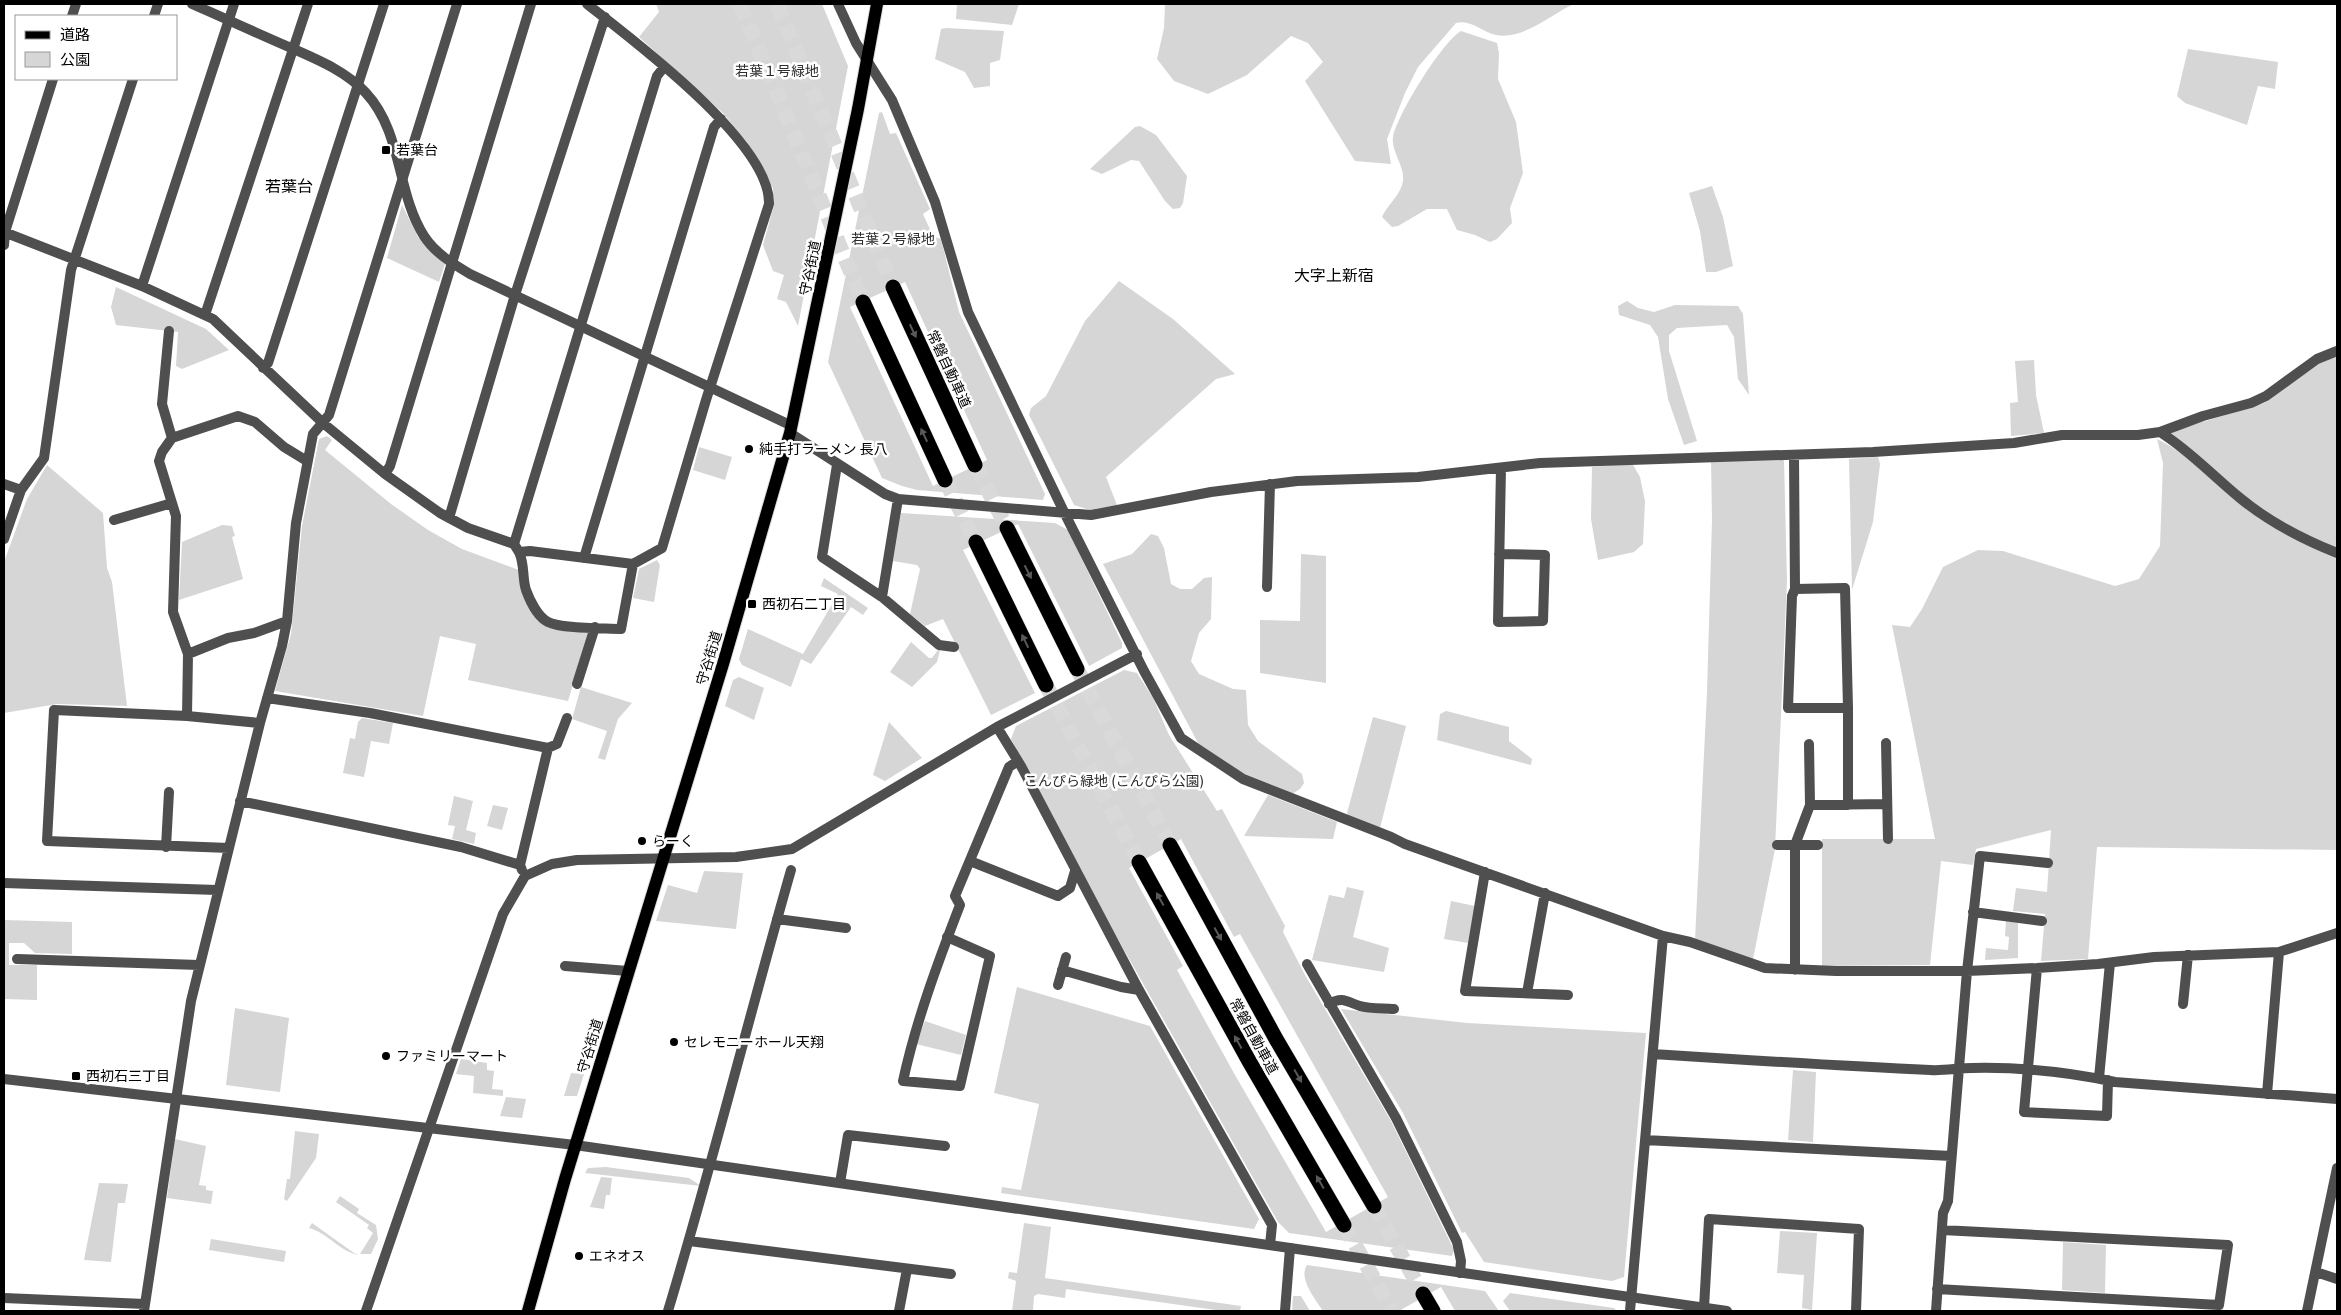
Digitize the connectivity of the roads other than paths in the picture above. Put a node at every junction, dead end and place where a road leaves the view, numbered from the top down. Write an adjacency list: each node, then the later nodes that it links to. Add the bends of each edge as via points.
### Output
1 (192, 4): 11 (street)
2 (234, 4): 11 (street)
3 (308, 4): 12 (street)
4 (384, 4): 17 (street)
5 (457, 4): 19 (street)
6 (531, 4): 23 (street)
7 (588, 4): 10 (street)
8 (838, 4): 13 (street)
9 (877, 4): 13 (main road, 守谷街道)
10 (605, 17): 14 (street); 26 (street)
11 (229, 21): 12 (street); 24 (street)
12 (294, 50): 17 (street, via 324,63); 28 (street)
13 (867, 61): 36 (main road, 守谷街道); 51 (street, via 892,100 935,202 968,312)
14 (664, 67): 18 (street); 29 (street, via 657,76)
15 (53, 80): 20 (street)
16 (133, 80): 22 (street)
17 (358, 86): 19 (street, via 372,100 388,127); 33 (street, via 268,363)
18 (721, 119): 32 (street, via 714,127); 34 (street, via 744,145 769,194 769,204)
19 (402, 178): 23 (street, via 424,236); 35 (street, via 329,415)
20 (5, 232): 21 (street); 22 (street)
21 (4, 245)
22 (74, 259): 24 (street); 48 (street, via 44,458)
23 (452, 263): 26 (street); 44 (street)
24 (142, 286): 28 (street)
25 (893, 287): 42 (highway, 常磐自動車道, one-way to 42)
26 (515, 295): 29 (street); 52 (street)
27 (863, 302): 45 (highway, one-way to 27)
28 (205, 315): 33 (street)
29 (580, 325): 32 (street); 57 (street)
30 (169, 331): 38 (street, via 162,404)
31 (2337, 352): 37 (street, via 2317,359 2266,396)
32 (644, 357): 34 (street); 60 (street)
33 (263, 368): 35 (street)
34 (710, 388): 36 (street); 61 (street, via 662,548)
35 (323, 423): 40 (street, via 312,434); 44 (street)
36 (791, 429): 41 (street); 95 (main road, 守谷街道)
37 (2160, 432): 39 (street, via 2062,435 2014,443); 58 (street, via 2268,519)
38 (172, 438): 40 (street, via 238,416 255,422 284,447); 50 (street, via 159,461)
39 (1794, 455): 43 (street, via 1603,460); 63 (street)
40 (307, 461): 65 (street, via 296,523)
41 (837, 465): 49 (street); 64 (street, via 822,557)
42 (975, 465)
43 (1500, 468): 47 (street, via 1418,477); 59 (street)
44 (385, 474): 52 (street)
45 (945, 480)
46 (4, 484): 48 (street)
47 (1270, 484): 51 (street, via 1091,515); 62 (street)
48 (21, 490): 55 (street)
49 (898, 499): 51 (street); 64 (street)
50 (172, 503): 53 (street); 68 (street, via 176,516 173,612)
51 (1064, 512): 69 (street)
52 (448, 518): 57 (street)
53 (114, 520)
54 (1006, 528): 70 (highway, one-way to 70)
55 (4, 539)
56 (976, 542): 72 (highway, one-way to 56)
57 (517, 548): 60 (street); 66 (street, via 523,561 526,589 541,617 556,624)
58 (2337, 553)
59 (1499, 554): 59 (street, via 1498,622 1543,622 1545,556)
60 (584, 558): 61 (street)
61 (633, 564): 66 (street, via 621,629)
62 (1267, 587)
63 (1795, 589): 74 (street, via 1845,588); 74 (street, via 1792,596 1788,708)
64 (882, 597): 67 (street, via 938,645)
65 (287, 621): 68 (street, via 254,634 228,638); 73 (street)
66 (595, 627): 71 (street)
67 (954, 647)
68 (188, 654): 75 (street)
69 (1137, 654): 78 (street); 102 (street, via 1181,738 1243,779 1404,844)
70 (1077, 669)
71 (577, 684)
72 (1046, 685)
73 (268, 698): 77 (street); 81 (street, via 370,713)
74 (1848, 708): 87 (street)
75 (186, 716): 77 (street); 93 (street, via 54,710 47,841)
76 (567, 718): 81 (street, via 557,744)
77 (260, 723): 84 (street)
78 (997, 726): 82 (street); 95 (street, via 792,849 748,856)
79 (1886, 743): 85 (street)
80 (1809, 744): 86 (street)
81 (548, 748): 99 (street)
82 (1018, 761): 96 (street, via 1009,767); 101 (street)
83 (169, 792): 93 (street)
84 (240, 801): 94 (street); 99 (street, via 461,847)
85 (1887, 804): 87 (street); 88 (street)
86 (1810, 805): 87 (street); 91 (street)
87 (1848, 805)
88 (1888, 839)
89 (1170, 845): 150 (highway, 常磐自動車道, one-way to 150, via 1276,1039)
90 (1777, 845): 91 (street)
91 (1795, 845): 92 (street); 124 (street)
92 (1818, 845)
93 (166, 847): 94 (street)
94 (229, 848): 105 (street)
95 (662, 860): 103 (street, via 578,860 552,864); 126 (main road, 守谷街道)
96 (970, 861): 101 (street, via 1058,896 1070,888); 113 (street, via 955,896 960,905)
97 (1139, 862): 151 (highway, 常磐自動車道, one-way to 97)
98 (2048, 863): 107 (street, via 1980,856)
99 (520, 865): 103 (street)
100 (791, 870): 108 (street)
101 (1075, 871): 128 (street)
102 (1486, 872): 106 (street); 129 (street, via 1465,991)
103 (525, 876): 142 (street, via 503,914)
104 (4, 884): 105 (street)
105 (218, 890): 120 (street)
106 (1545, 893): 112 (street); 129 (street)
107 (1973, 912): 109 (street); 125 (street)
108 (777, 919): 110 (street); 147 (street)
109 (2042, 921)
110 (846, 928)
111 (2337, 933): 114 (street)
112 (1663, 936): 124 (street, via 1765,968); 134 (street)
113 (947, 938): 113 (street, via 911,1045 903,1081 960,1086 990,956)
114 (2279, 952): 115 (street); 139 (street)
115 (2188, 955): 118 (street); 132 (street)
116 (1066, 957): 123 (street)
117 (17, 960): 120 (street)
118 (2110, 963): 122 (street); 138 (street)
119 (1307, 964): 131 (street)
120 (199, 965): 140 (street)
121 (565, 966): 126 (street)
122 (2037, 968): 125 (street); 136 (street)
123 (1062, 970): 127 (street); 128 (street)
124 (1795, 970): 125 (street)
125 (1967, 970): 135 (street)
126 (628, 972): 144 (main road, 守谷街道)
127 (1058, 985)
128 (1139, 990): 154 (street, via 1272,1225)
129 (1527, 994): 130 (street)
130 (1568, 995)
131 (1329, 1004): 133 (street, via 1344,999 1360,1006); 158 (street, via 1396,1118 1457,1242 1462,1261)
132 (2183, 1004)
133 (1394, 1009)
134 (1653, 1054): 135 (street, via 1820,1066); 143 (street)
135 (1959, 1070): 136 (street); 146 (street)
136 (2027, 1071): 138 (street); 138 (street, via 2024,1112 2107,1116)
137 (4, 1079): 140 (street)
138 (2104, 1079): 139 (street)
139 (2266, 1094): 141 (street)
140 (177, 1098): 142 (street); 165 (street)
141 (2337, 1099)
142 (430, 1128): 144 (street); 167 (street)
143 (1645, 1140): 146 (street); 163 (street)
144 (575, 1145): 147 (street); 168 (main road, 守谷街道)
145 (945, 1146): 149 (street, via 848,1135)
146 (1951, 1156): 152 (street)
147 (711, 1165): 149 (street); 153 (street)
148 (2337, 1168): 157 (street)
149 (840, 1183): 154 (street)
150 (1374, 1206)
151 (1344, 1225)
152 (1942, 1230): 161 (street); 161 (street, via 2228,1244 2220,1304)
153 (689, 1241): 156 (street); 169 (street)
154 (1270, 1245): 155 (street)
155 (1290, 1248): 158 (street); 171 (street)
156 (906, 1269): 159 (street); 170 (street)
157 (2316, 1272): 160 (street); 177 (street)
158 (1460, 1273): 163 (street)
159 (951, 1274)
160 (2337, 1279)
161 (1937, 1289): 176 (street)
162 (1424, 1294): 172 (highway)
163 (1631, 1297): 166 (street); 173 (street)
164 (4, 1298): 165 (street)
165 (145, 1308)
166 (1704, 1308): 174 (street); 175 (street, via 1709,1219 1859,1229)
167 (366, 1311)
168 (528, 1311)
169 (668, 1311)
170 (899, 1311)
171 (1285, 1311)
172 (1433, 1311)
173 (1630, 1311)
174 (1727, 1311)
175 (1856, 1311)
176 (1936, 1311)
177 (2307, 1311)

